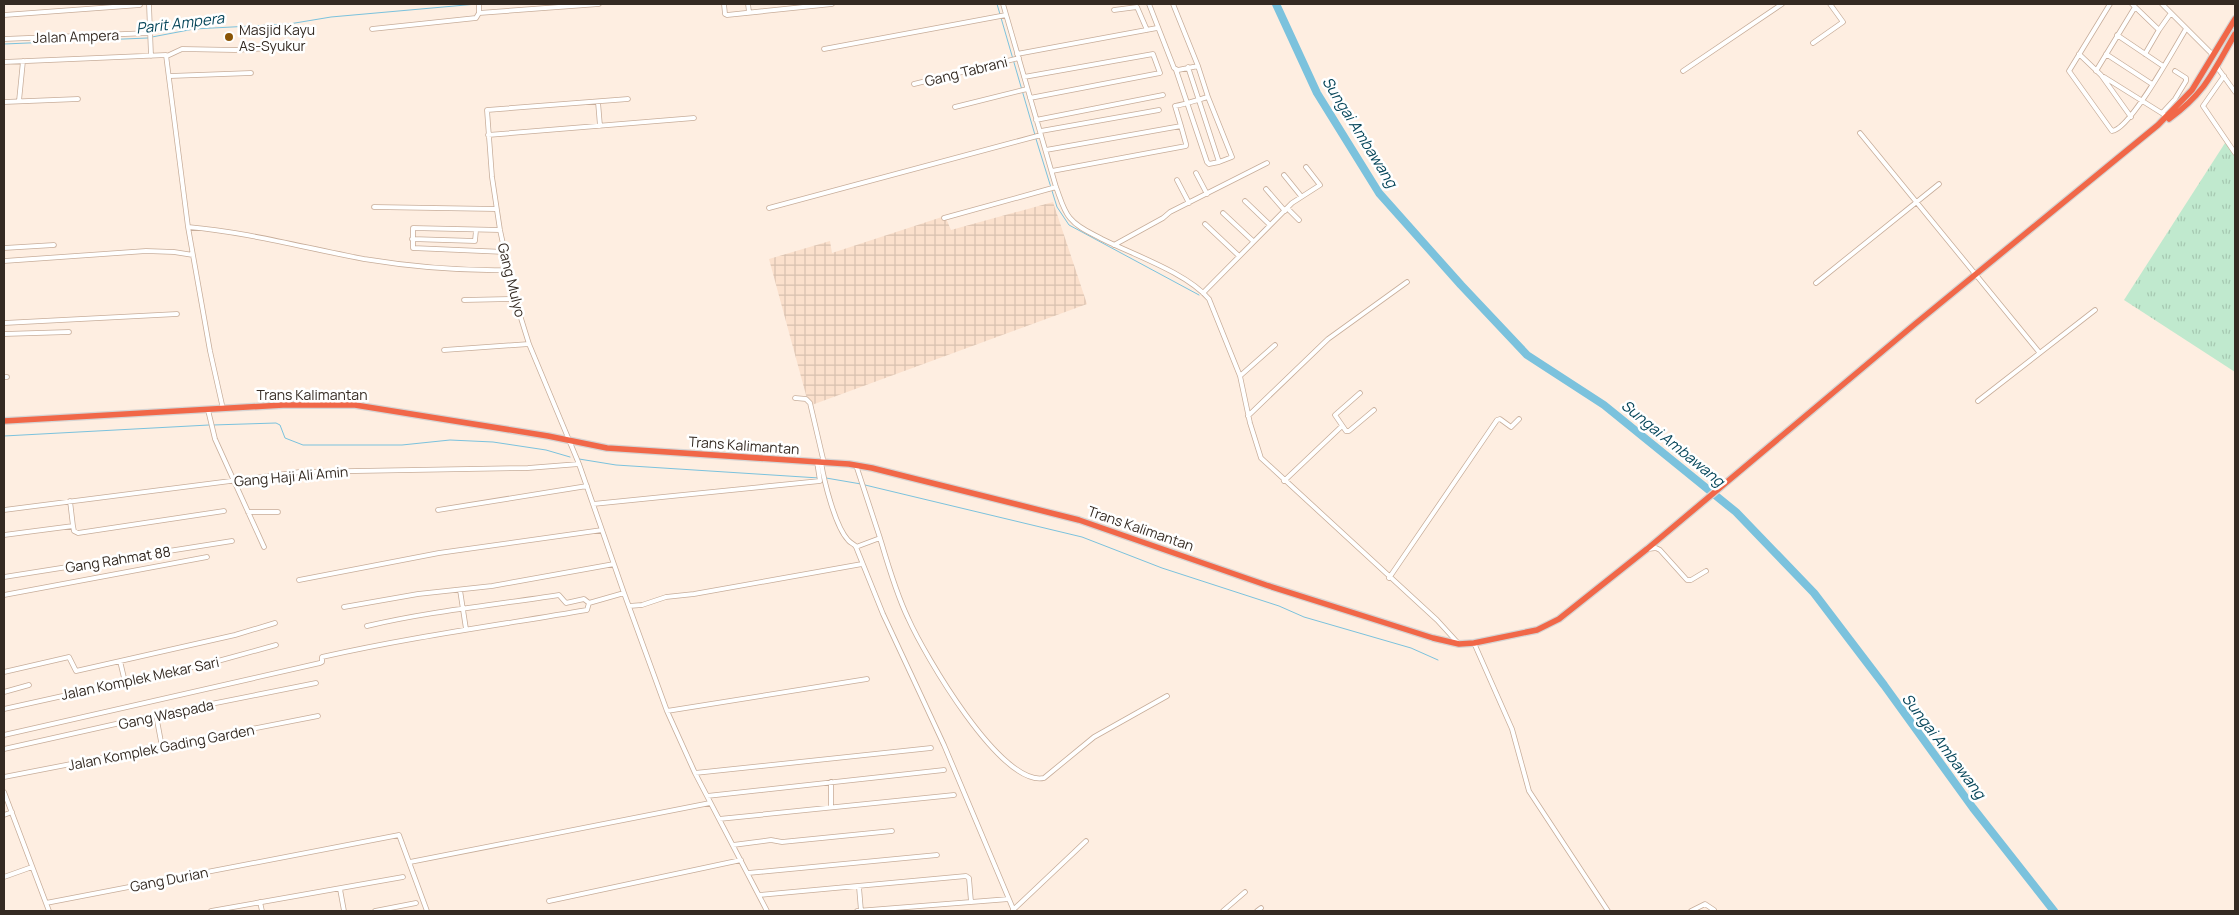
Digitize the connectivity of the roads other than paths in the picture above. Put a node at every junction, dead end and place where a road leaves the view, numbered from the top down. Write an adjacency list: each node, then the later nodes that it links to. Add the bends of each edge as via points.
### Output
1 (148, 4): 28 (street)
2 (479, 4): 18 (street)
3 (600, 4): 18 (street)
4 (724, 4): 17 (street, via 726,15)
5 (748, 4): 17 (street)
6 (832, 4): 17 (street)
7 (1003, 4): 21 (street)
8 (1149, 4): 23 (street)
9 (1173, 4): 44 (street)
10 (1782, 4): 49 (street)
11 (1830, 4): 32 (street, via 1843,22)
12 (2110, 4): 35 (street)
13 (2162, 4): 19 (street)
14 (140, 5): 20 (street)
15 (2133, 5): 27 (street); 30 (street)
16 (1114, 10): 26 (street, via 1137,7)
17 (749, 12)
18 (479, 13): 24 (street, via 476,18)
19 (2171, 13): 25 (street); 27 (street)
20 (4, 15)
21 (1003, 16): 34 (street); 41 (street)
22 (2235, 19): 38 (highway)
23 (1158, 28): 26 (street, Gang Tabrani); 48 (street)
24 (372, 29)
25 (2186, 29): 38 (street); 45 (street)
26 (1147, 30): 41 (street, Gang Tabrani)
27 (2159, 30): 37 (street)
28 (148, 34): 31 (street, Jalan Ampera); 39 (street)
29 (2235, 34): 47 (highway)
30 (2117, 35): 36 (street); 37 (street)
31 (4, 39)
32 (1813, 43)
33 (270, 48): 40 (street, via 182,49)
34 (824, 49)
35 (2079, 54): 50 (street); 75 (street, via 2069,72 2112,131)
36 (2106, 54): 50 (street); 58 (street)
37 (2145, 54): 45 (street)
38 (2213, 55): 74 (highway, via 2192,90)
39 (151, 56): 40 (street); 42 (street)
40 (166, 56): 54 (street)
41 (1016, 58): 56 (street); 57 (street, Gang Tabrani)
42 (23, 61): 43 (street); 67 (street)
43 (4, 62)
44 (1198, 66): 46 (street); 62 (street)
45 (2163, 66): 58 (street)
46 (1188, 67): 48 (street); 66 (street)
47 (2217, 67): 55 (street); 74 (highway, via 2198,96)
48 (1176, 70): 71 (street)
49 (1683, 71)
50 (2096, 71): 53 (street)
51 (2176, 71): 74 (street, via 2186,81)
52 (251, 73): 54 (street)
53 (2101, 75): 68 (street); 75 (street)
54 (170, 76): 109 (street)
55 (2224, 76): 60 (street); 84 (street, via 2203,106)
56 (1024, 77): 59 (street); 63 (street, via 1153,54 1160,73)
57 (914, 84)
58 (2152, 84): 68 (street)
59 (1024, 90): 63 (street); 72 (street)
60 (2235, 92)
61 (1163, 95): 77 (street)
62 (1208, 97): 66 (street); 85 (street, via 1232,154 1231,158)
63 (1030, 98): 77 (street)
64 (78, 99): 67 (street)
65 (628, 99): 70 (street)
66 (1198, 100): 71 (street); 85 (street)
67 (18, 101): 69 (street)
68 (2142, 101): 74 (street); 75 (street)
69 (4, 102)
70 (598, 102): 78 (street); 82 (street, Gang Mulyo, via 488,109)
71 (1186, 104): 79 (street, via 1175,106); 85 (street, via 1208,164)
72 (955, 107)
73 (1159, 110): 81 (street)
74 (2166, 116): 122 (highway)
75 (2131, 117)
76 (694, 118): 78 (street)
77 (1036, 120): 81 (street)
78 (600, 126): 82 (street)
79 (1181, 126): 83 (street); 88 (street, via 1186,146)
80 (1860, 133): 98 (street)
81 (1040, 134): 83 (street); 101 (street)
82 (488, 135): 102 (street, Gang Mulyo)
83 (1046, 150): 88 (street)
84 (2235, 154)
85 (1219, 162)
86 (1267, 163): 95 (street)
87 (1306, 167): 96 (street, via 1320,185)
88 (1052, 171): 93 (street)
89 (1196, 173): 95 (street)
90 (1284, 175): 96 (street)
91 (1177, 180): 99 (street)
92 (1939, 184): 98 (street)
93 (1052, 188): 105 (street); 114 (street, via 1071,220)
94 (1266, 189): 103 (street)
95 (1207, 194): 99 (street)
96 (1301, 196): 103 (street)
97 (1245, 201): 108 (street)
98 (1917, 202): 122 (street); 124 (street)
99 (1189, 203): 114 (street)
100 (374, 207): 102 (street)
101 (769, 208)
102 (496, 209): 111 (street, Gang Mulyo)
103 (1286, 209): 106 (street); 108 (street)
104 (1223, 213): 113 (street)
105 (944, 218)
106 (1299, 220)
107 (1205, 224): 119 (street)
108 (1270, 225): 113 (street)
109 (188, 226): 118 (street); 121 (street, via 400,264 468,271)
110 (476, 230): 111 (street); 112 (street, via 475,241); 112 (street, via 413,228)
111 (500, 230): 117 (street, Gang Mulyo)
112 (412, 239): 117 (street, via 414,249)
113 (1253, 241): 119 (street)
114 (1114, 244): 125 (street)
115 (54, 245): 116 (street)
116 (4, 248)
117 (505, 252): 121 (street, Gang Mulyo)
118 (193, 255): 120 (street, via 146,251); 141 (street)
119 (1239, 256): 125 (street)
120 (4, 261)
121 (509, 270): 126 (street, Gang Mulyo)
122 (1975, 274): 136 (street); 170 (highway)
123 (1407, 282): 144 (street, via 1328,339)
124 (1816, 283)
125 (1204, 293): 137 (street)
126 (515, 299): 127 (street); 133 (street, Gang Mulyo)
127 (464, 300)
128 (2095, 310): 136 (street)
129 (177, 314): 130 (street)
130 (4, 323)
131 (68, 332): 132 (street)
132 (4, 334)
133 (529, 344): 135 (street); 148 (street, Gang Mulyo)
134 (1275, 345): 137 (street)
135 (444, 350)
136 (2039, 352): 140 (street)
137 (1240, 376): 144 (street)
138 (1360, 393): 147 (street, via 1334,416)
139 (795, 398): 150 (street, via 806,399 810,403)
140 (1978, 401)
141 (224, 409): 142 (highway, Trans Kalimantan); 148 (highway, Trans Kalimantan, via 306,404 369,406)
142 (208, 410): 146 (highway, Trans Kalimantan); 153 (street)
143 (1374, 410): 147 (street, via 1350,431)
144 (1248, 416): 154 (street, via 1262,458)
145 (1519, 419): 176 (street, via 1511,427 1497,420)
146 (4, 421)
147 (1342, 426): 154 (street)
148 (570, 441): 149 (street, Gang Mulyo); 150 (highway, Trans Kalimantan, via 628,450)
149 (579, 462): 153 (street, Gang Haji Ali Amin, via 528,468 310,472); 155 (street, Gang Mulyo)
150 (821, 462): 151 (highway, Trans Kalimantan); 152 (street)
151 (856, 465): 166 (street); 189 (highway, Trans Kalimantan, via 1079,520 1284,591)
152 (822, 478): 157 (street, via 820,481 734,491); 169 (street, via 841,529)
153 (234, 480): 156 (street, Gang Haji Ali Amin); 161 (street)
154 (1284, 481): 176 (street)
155 (587, 486): 157 (street, Gang Mulyo); 159 (street)
156 (70, 501): 158 (street, Gang Haji Ali Amin); 163 (street)
157 (594, 504): 164 (street, Gang Mulyo)
158 (4, 510)
159 (438, 510)
160 (224, 511): 163 (street, via 78,532)
161 (248, 512): 162 (street); 168 (street)
162 (278, 512)
163 (73, 526): 165 (street)
164 (602, 530): 172 (street, Gang Mulyo); 177 (street, via 430,554)
165 (4, 536)
166 (880, 538): 169 (street); 198 (street, via 907,618 966,716 1001,757 1035,780 1044,778 1094,737)
167 (232, 541): 175 (street, Gang Rahmat 88)
168 (264, 547)
169 (856, 547): 173 (street)
170 (1647, 549): 174 (street, via 1660,550 1687,580); 188 (highway, via 1546,627)
171 (207, 557): 180 (street)
172 (614, 564): 178 (street); 179 (street, Gang Mulyo)
173 (862, 564): 182 (street); 233 (street, via 944,745)
174 (1706, 571)
175 (4, 577)
176 (1390, 578): 189 (street)
177 (299, 580)
178 (460, 590): 183 (street); 184 (street)
179 (624, 593): 181 (street); 182 (street, Gang Mulyo)
180 (4, 595)
181 (589, 603): 184 (street, via 584,599 564,602 559,594); 187 (street, via 587,610)
182 (629, 606): 200 (street, Gang Mulyo)
183 (344, 608)
184 (463, 610): 186 (street); 187 (street)
185 (275, 623): 191 (street)
186 (367, 626)
187 (466, 629): 203 (street, via 348,651 322,657 320,663)
188 (1474, 643): 189 (highway); 253 (street, via 1512,729 1529,791)
189 (1459, 644)
190 (276, 645): 194 (street, Jalan Komplek Mekar Sari)
191 (120, 661): 192 (street, via 76,671 69,657); 194 (street)
192 (4, 672)
193 (867, 679): 200 (street, via 728,698)
194 (125, 682): 199 (street, Jalan Komplek Mekar Sari)
195 (316, 683): 201 (street, Gang Waspada)
196 (29, 686): 197 (street)
197 (4, 692)
198 (1168, 696)
199 (4, 709)
200 (667, 711): 208 (street, Gang Mulyo)
201 (156, 715): 204 (street); 206 (street, Gang Waspada)
202 (318, 716): 204 (street, Jalan Komplek Gading Garden)
203 (4, 735)
204 (162, 747): 209 (street, Jalan Komplek Gading Garden)
205 (931, 748): 208 (street)
206 (4, 749)
207 (944, 770): 210 (street)
208 (695, 773): 213 (street, Gang Mulyo)
209 (4, 777)
210 (831, 782): 213 (street); 215 (street)
211 (4, 792): 216 (street)
212 (954, 795): 215 (street)
213 (707, 796): 214 (street, Gang Mulyo)
214 (710, 803): 218 (street, Gang Mulyo); 224 (street)
215 (831, 807): 218 (street)
216 (12, 812): 217 (street); 225 (street)
217 (4, 815)
218 (719, 819): 221 (street, Gang Mulyo)
219 (892, 831): 221 (street)
220 (1086, 841): 240 (street)
221 (733, 845): 223 (street, Gang Mulyo)
222 (937, 855): 226 (street)
223 (741, 860): 226 (street, Gang Mulyo); 234 (street)
224 (410, 862): 237 (street, Gang Durian, via 400,835); 247 (street)
225 (32, 867): 227 (street); 237 (street)
226 (748, 873): 232 (street, Gang Mulyo)
227 (4, 877)
228 (403, 877): 230 (street)
229 (860, 887): 232 (street); 236 (street, via 967,876); 250 (street)
230 (340, 889): 235 (street); 245 (street)
231 (1245, 892): 251 (street)
232 (760, 895): 248 (street, Gang Mulyo)
233 (1008, 899): 236 (street); 240 (street)
234 (549, 901)
235 (260, 902): 243 (street); 244 (street)
236 (972, 902): 250 (street)
237 (46, 903): 242 (street)
238 (416, 903): 246 (street)
239 (1261, 908): 252 (street)
240 (1013, 910)
241 (1714, 910): 254 (street, via 1705,904)
242 (49, 911)
243 (211, 911)
244 (262, 911)
245 (344, 911)
246 (374, 911)
247 (427, 911)
248 (767, 911)
249 (857, 911): 250 (street)
250 (861, 911)
251 (1223, 911)
252 (1257, 911)
253 (1608, 911)
254 (1691, 911)

